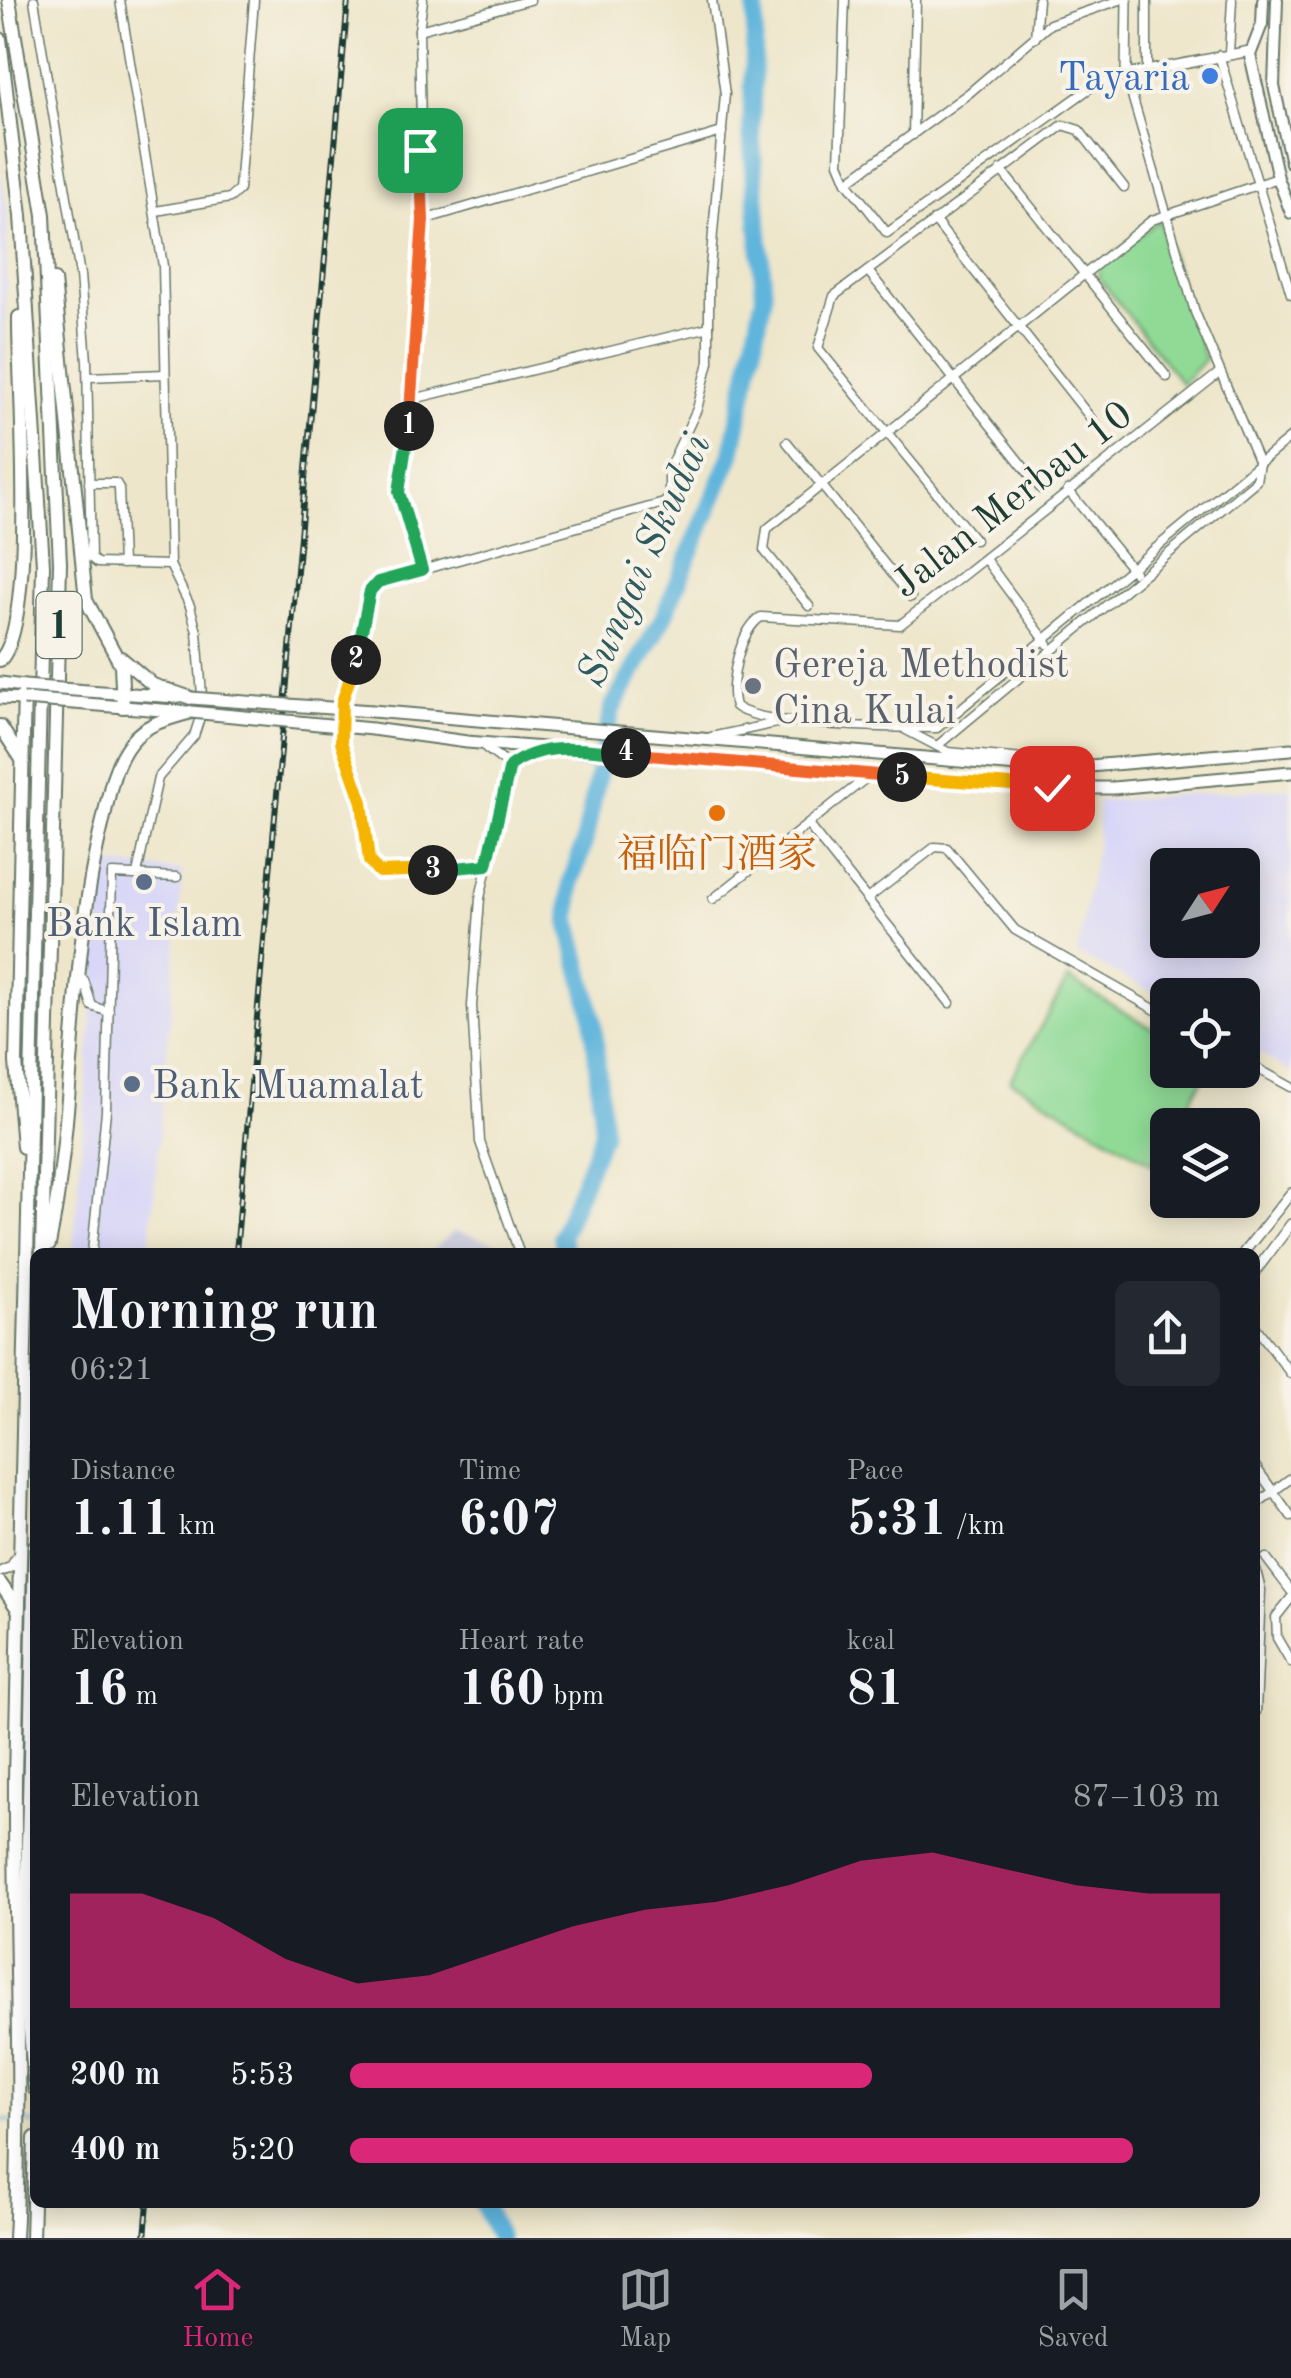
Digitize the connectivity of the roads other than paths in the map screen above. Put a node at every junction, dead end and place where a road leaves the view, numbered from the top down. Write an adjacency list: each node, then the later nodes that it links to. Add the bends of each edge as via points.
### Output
1 (9, 0): 35 (highway, 1)
2 (34, 0): 46 (street, via 80,275)
3 (120, 0): 32 (street)
4 (254, 0): 32 (street, via 239,190 230,198)
5 (423, 0): 16 (street)
6 (530, 0): 16 (street)
7 (712, 0): 24 (street, via 725,94)
8 (845, 0): 29 (street, via 838,163)
9 (916, 0): 25 (street)
10 (1038, 0): 17 (street)
11 (1147, 0): 22 (street)
12 (1232, 0): 21 (street)
13 (1263, 0): 19 (main road)
14 (1277, 0): 20 (main road)
15 (1118, 1): 17 (street, via 1067,15); 23 (street)
16 (419, 30): 37 (street)
17 (1036, 38): 25 (street)
18 (0, 39): 36 (highway, 1)
19 (1253, 51): 20 (main road, via 1268,41); 20 (main road, via 1264,66); 21 (street); 28 (main road)
20 (1274, 53): 26 (main road, via 1274,86)
21 (1224, 54): 22 (street); 30 (street)
22 (1147, 69): 23 (street)
23 (1126, 74): 29 (street, via 1093,86 895,231 881,229); 33 (street)
24 (722, 132): 37 (street); 43 (street)
25 (912, 134): 29 (street)
26 (1291, 163)
27 (1000, 170): 31 (street, via 1068,125); 38 (street); 40 (street)
28 (1278, 178): 30 (street); 34 (main road)
29 (847, 182)
30 (1258, 184): 33 (street); 41 (street)
31 (1124, 187)
32 (156, 212): 45 (street)
33 (1166, 212): 40 (street); 44 (street)
34 (1291, 213)
35 (44, 215): 59 (highway); 106 (highway, 1, via 60,563)
36 (20, 216): 72 (highway, via 23,560 16,630); 104 (highway, 1, via 42,565)
37 (423, 220): 49 (street)
38 (934, 220): 39 (street); 42 (street)
39 (868, 270): 48 (street); 51 (street, via 834,296 818,348)
40 (1084, 274): 42 (street); 47 (street)
41 (1291, 294)
42 (1018, 326): 48 (street); 50 (street)
43 (709, 328): 49 (street); 65 (street, via 697,409 669,468 664,503)
44 (1219, 373): 54 (street); 58 (street, Jalan Merbau 10)
45 (166, 374): 46 (street); 63 (street)
46 (88, 377): 55 (street)
47 (1167, 377)
48 (954, 379): 51 (street); 57 (street)
49 (413, 399): 65 (street, via 399,492)
50 (1097, 426)
51 (888, 434): 56 (street); 60 (street)
52 (1291, 438): 54 (street)
53 (787, 442): 56 (street)
54 (1259, 463): 64 (street); 66 (street, via 1256,481)
55 (90, 482): 59 (street); 62 (street, via 119,488)
56 (824, 487): 67 (street); 68 (street, via 767,529 762,544)
57 (1042, 489)
58 (1068, 490): 61 (street, Jalan Merbau 10); 64 (street)
59 (84, 519): 62 (street, via 91,558); 70 (highway, via 86,600)
60 (975, 540)
61 (985, 559): 69 (street); 78 (street, Jalan Merbau 10, via 900,625 761,617 746,633 735,706 744,714)
62 (122, 564): 63 (street)
63 (170, 566): 93 (street, via 190,606 203,708 194,736 158,778)
64 (1131, 569): 66 (street); 69 (street)
65 (422, 570): 92 (street, via 378,582 370,591 342,702 341,742 362,802 372,867 379,872)
66 (1139, 579): 71 (street)
67 (911, 597)
68 (809, 606)
69 (1045, 640): 71 (street); 80 (street, via 937,728)
70 (110, 644): 76 (highway); 77 (highway, via 142,677)
71 (1053, 650): 83 (street)
72 (0, 660)
73 (0, 683): 74 (main road)
74 (24, 692): 75 (main road); 76 (main road, bridge); 86 (highway)
75 (0, 698)
76 (124, 700): 77 (main road)
77 (191, 705): 81 (main road, bridge, via 372,711); 82 (main road, bridge); 97 (highway, via 144,729 121,758)
78 (788, 720): 80 (street); 81 (street)
79 (0, 726): 86 (highway)
80 (902, 728): 83 (street)
81 (686, 741): 88 (main road)
82 (467, 742): 84 (main road); 87 (street, via 493,750)
83 (936, 746): 88 (street, via 1034,760)
84 (555, 748): 87 (street); 90 (main road)
85 (1291, 749): 88 (main road)
86 (24, 764): 104 (highway, via 16,1062)
87 (510, 766): 92 (street)
88 (1054, 769)
89 (1291, 772): 90 (main road, via 1113,788)
90 (870, 775): 91 (street)
91 (808, 825): 95 (street); 96 (street)
92 (487, 865): 109 (street, via 472,1006 480,1142)
93 (137, 874): 94 (street); 100 (street, via 112,874)
94 (177, 877)
95 (867, 899): 98 (street); 99 (street, via 941,846 1016,930)
96 (713, 900)
97 (88, 901): 100 (street, via 83,989 92,1006); 107 (highway, via 61,1183)
98 (950, 1004)
99 (1150, 1007)
100 (109, 1012): 108 (street)
101 (1260, 1070): 102 (street)
102 (1291, 1087)
103 (1291, 1193): 110 (street)
104 (29, 1220): 119 (highway, 1)
105 (1291, 1224): 111 (street)
106 (45, 1248)
107 (46, 1248)
108 (92, 1248)
109 (518, 1248)
110 (1247, 1248)
111 (1260, 1265)
112 (1260, 1333): 113 (street)
113 (1291, 1374)
114 (1260, 1473): 116 (street)
115 (1291, 1478): 116 (street)
116 (1273, 1491): 117 (street); 118 (street)
117 (1260, 1500)
118 (1291, 1516)
119 (28, 1547): 122 (street, via 12,1568); 124 (highway, 1); 131 (highway, 1)
120 (1266, 1558): 126 (street)
121 (30, 1567): 124 (street)
122 (0, 1572)
123 (0, 1583): 124 (street); 128 (highway)
124 (20, 1584): 128 (highway, 1)
125 (1260, 1586): 127 (street)
126 (1291, 1594): 129 (street, via 1276,1616 1277,1638)
127 (1260, 1614)
128 (19, 1615): 133 (highway, 1, via 14,1970 21,2099)
129 (1291, 1662)
130 (30, 1891): 131 (street)
131 (27, 1902): 132 (highway, 1)
132 (30, 2023)
133 (30, 2138): 135 (highway, 1)
134 (31, 2208): 136 (highway, 1)
135 (15, 2238)
136 (32, 2238)

